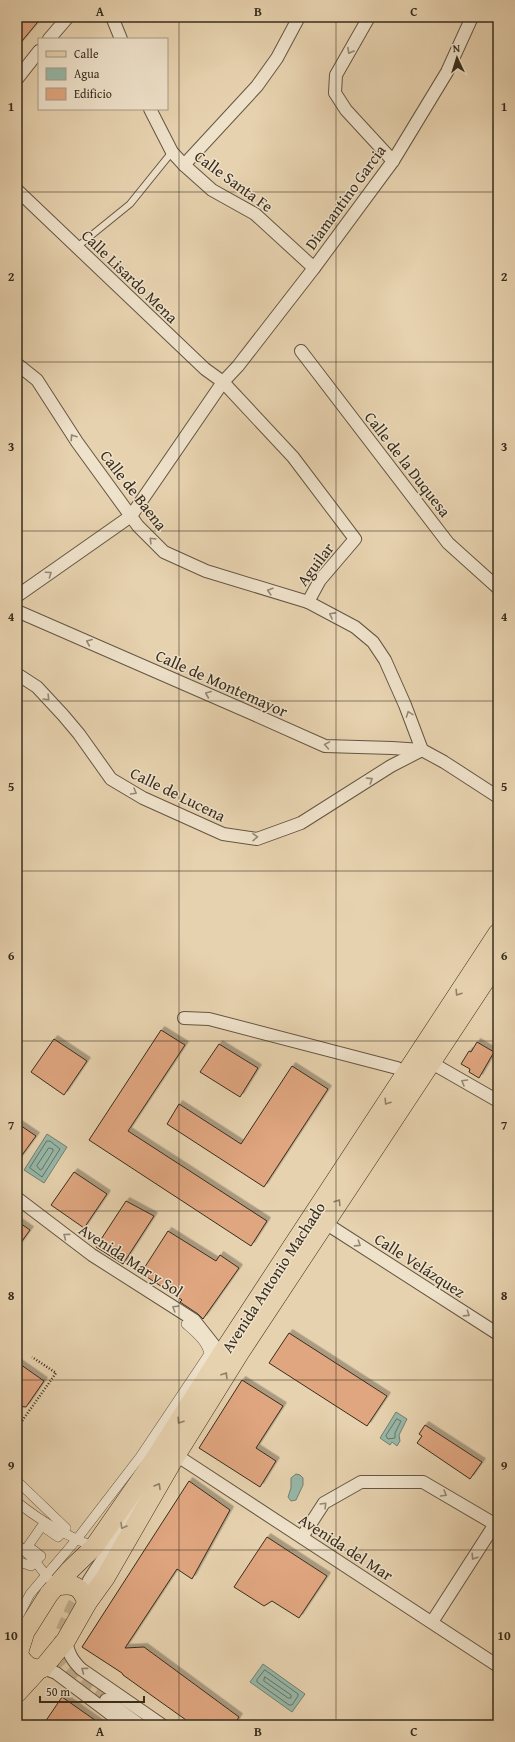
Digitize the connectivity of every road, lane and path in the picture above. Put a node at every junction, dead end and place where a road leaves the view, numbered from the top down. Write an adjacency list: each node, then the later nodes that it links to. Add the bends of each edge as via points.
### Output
1 (68, 17): 6 (street)
2 (112, 17): 7 (street)
3 (299, 17): 13 (street, via 257,86)
4 (369, 17): 12 (street, one-way to 12, via 336,74 335,94 346,110)
5 (472, 17): 12 (street, Diamantino Garcia, via 447,72)
6 (50, 38)
7 (121, 38)
8 (38, 52): 9 (street)
9 (17, 79)
10 (151, 110): 11 (street, Calle Santa Fe)
11 (172, 152): 13 (street, Calle Santa Fe); 15 (lane, via 130,204)
12 (392, 160): 16 (street, Diamantino Garcia)
13 (184, 165): 16 (street, Calle Santa Fe, via 212,190 255,214)
14 (17, 190): 15 (street, Calle Lisardo Mena)
15 (77, 247): 19 (street, Calle Lisardo Mena, via 205,370)
16 (314, 268): 19 (street, Diamantino Garcia)
17 (301, 351): 21 (street, Calle de la Duquesa, via 448,543)
18 (17, 364): 20 (street, Calle de Baena, one-way to 18, via 77,442 37,380)
19 (224, 382): 20 (street, Diamantino Garcia); 23 (street, Aguilar, via 293,457 355,540 320,580)
20 (131, 516): 22 (street, one-way to 20); 23 (street, Calle de Baena, one-way to 20, via 206,571 164,552)
21 (498, 588)
22 (17, 596)
23 (308, 602): 26 (street, Aguilar, one-way to 23, via 406,705 385,660 373,642 355,627)
24 (17, 611): 26 (street, Calle de Montemayor, one-way to 24, via 325,746)
25 (17, 674): 26 (street, Calle de Lucena, one-way to 26, via 37,687 63,715 111,779 143,798 223,834 257,839 301,823 391,766)
26 (422, 750): 27 (street)
27 (498, 797)
28 (498, 933): 29 (main road)
29 (490, 964): 31 (main road, Avenida Antonio Machado); 32 (main road, Avenida Antonio Machado, one-way to 32)
30 (184, 1018): 32 (street, via 209,1019 397,1068)
31 (430, 1062): 33 (street, one-way to 31); 35 (main road, Avenida Antonio Machado, one-way to 31)
32 (405, 1073): 35 (main road, Avenida Antonio Machado, one-way to 35)
33 (498, 1101)
34 (17, 1198): 38 (street, Avenida Mar y Sol, one-way to 34, via 217,1348 194,1320 92,1255)
35 (319, 1219): 37 (street, Calle Velázquez, one-way to 37); 38 (main road, Avenida Antonio Machado)
36 (186, 1324): 48 (street, via 198,1334 208,1348 209,1354 140,1457)
37 (498, 1334)
38 (231, 1352): 41 (main road, Avenida Antonio Machado, one-way to 38); 42 (main road, Avenida Antonio Machado, one-way to 42)
39 (32, 1357): 40 (path, via 56,1373)
40 (17, 1428)
41 (176, 1455): 47 (street, Avenida del Mar); 55 (main road, Avenida Antonio Machado, one-way to 41, via 105,1578)
42 (142, 1477): 50 (main road, Avenida Antonio Machado); 53 (street, one-way to 53, via 138,1499)
43 (17, 1481): 46 (street, via 66,1528)
44 (17, 1502): 46 (street)
45 (497, 1525): 47 (street, one-way to 45, via 324,1504 361,1482 423,1482); 57 (street, one-way to 57)
46 (62, 1533): 48 (street); 52 (street, via 58,1537 42,1526 28,1546 41,1556)
47 (302, 1537): 57 (street, Avenida del Mar)
48 (76, 1539): 50 (street); 54 (street)
49 (17, 1544): 52 (street)
50 (94, 1546): 54 (main road, Avenida Antonio Machado, via 70,1570)
51 (17, 1561): 52 (street, via 31,1566)
52 (36, 1562): 54 (street)
53 (88, 1582)
54 (52, 1583): 55 (main road, via 78,1587); 56 (street, via 30,1594); 59 (main road, Avenida Antonio Machado, via 49,1594 25,1632)
55 (87, 1603): 58 (main road, Avenida Antonio Machado)
56 (17, 1618)
57 (432, 1622): 60 (street, Avenida del Mar)
58 (66, 1640): 61 (main road, Avenida Antonio Machado); 66 (street, one-way to 58, via 72,1660)
59 (18, 1655): 61 (main road, via 31,1668)
60 (498, 1666)
61 (41, 1668): 62 (main road); 64 (street, via 56,1673)
62 (17, 1693)
63 (106, 1700): 65 (street)
64 (125, 1725)
65 (140, 1725)
66 (162, 1725)

